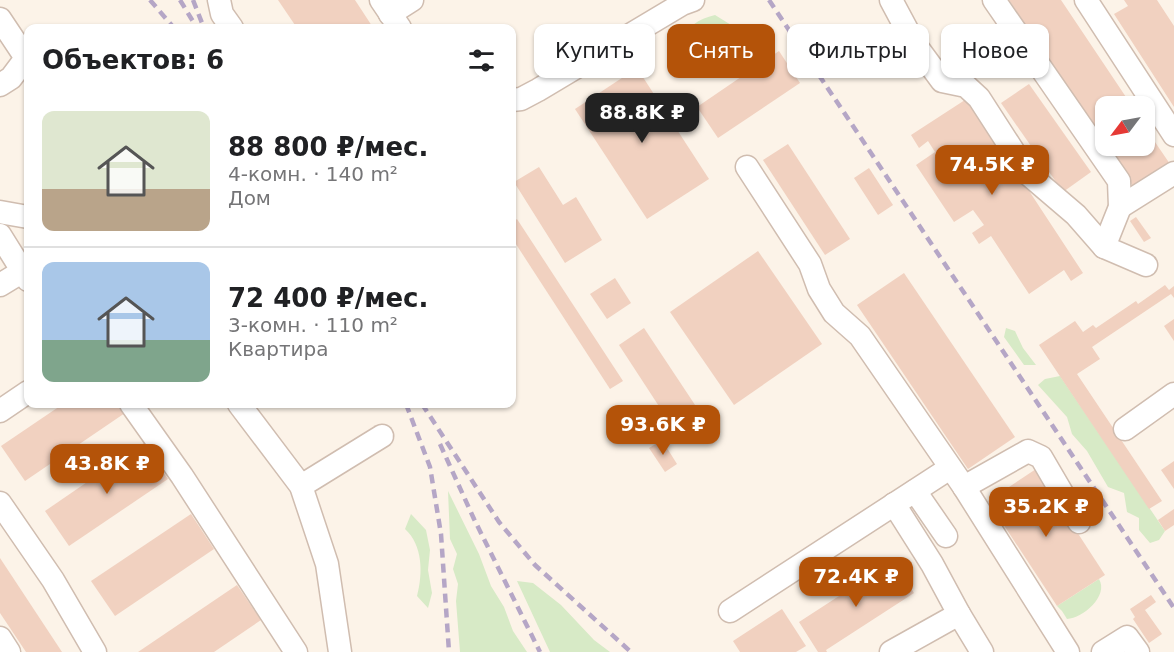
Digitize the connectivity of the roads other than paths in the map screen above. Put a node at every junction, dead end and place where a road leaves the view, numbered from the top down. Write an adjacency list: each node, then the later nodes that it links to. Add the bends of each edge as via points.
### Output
1 (219, 0): 9 (lane)
2 (412, 0): 8 (lane)
3 (693, 0): 13 (lane)
4 (891, 0): 21 (lane, via 914,43 942,81 966,86 979,98 1028,174 1076,215)
5 (994, 0): 17 (lane, via 1119,181)
6 (1086, 0): 14 (lane)
7 (0, 18): 10 (lane)
8 (391, 19)
9 (229, 24)
10 (24, 55)
11 (24, 61): 12 (lane)
12 (0, 85)
13 (516, 100)
14 (1174, 135)
15 (747, 167): 33 (lane, via 810,264 834,313 860,336)
16 (1174, 173): 17 (lane)
17 (1120, 207): 21 (lane)
18 (0, 212): 19 (lane)
19 (24, 216)
20 (0, 235): 23 (lane)
21 (1104, 247): 22 (lane)
22 (1146, 265)
23 (24, 273)
24 (24, 277): 25 (lane)
25 (0, 285)
26 (1174, 394): 31 (lane)
27 (24, 395): 30 (lane)
28 (134, 408): 46 (lane)
29 (243, 408): 34 (lane)
30 (0, 411)
31 (1125, 429)
32 (382, 436): 34 (lane)
33 (950, 468): 35 (lane); 36 (lane)
34 (301, 486): 47 (lane, via 327,564)
35 (964, 487): 39 (lane, via 1028,452 1041,457); 50 (lane)
36 (915, 491): 38 (lane); 40 (lane)
37 (0, 503): 45 (lane, via 53,580)
38 (894, 504): 41 (lane); 42 (lane)
39 (1079, 522)
40 (946, 536)
41 (730, 611)
42 (959, 614): 48 (lane); 49 (lane)
43 (0, 638): 44 (lane)
44 (9, 652)
45 (95, 652)
46 (296, 652)
47 (340, 652)
48 (891, 652)
49 (982, 652)
50 (1068, 652)
51 (1103, 652): 52 (lane, via 1127,637)
52 (1138, 652)

